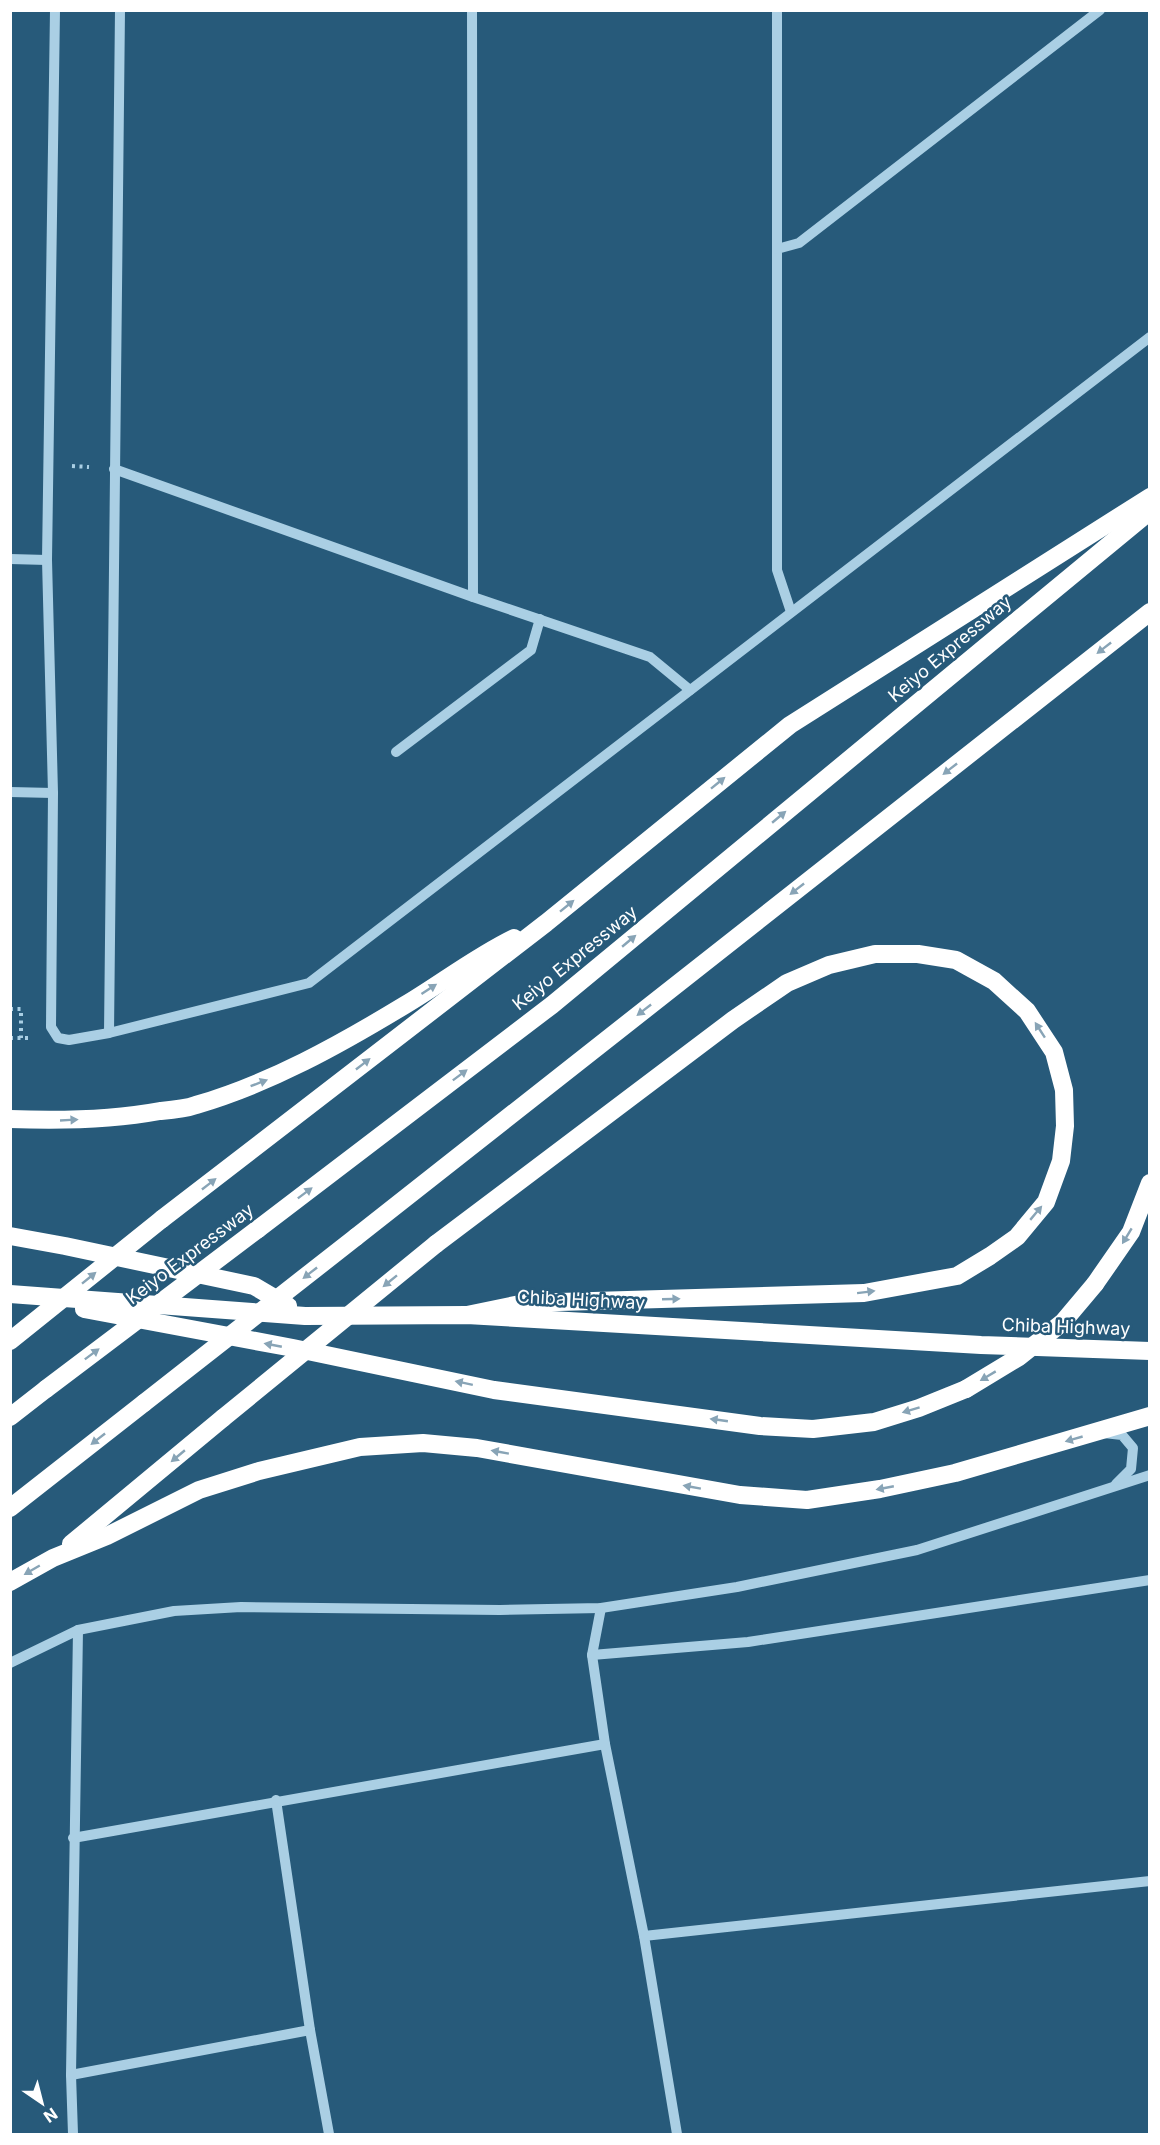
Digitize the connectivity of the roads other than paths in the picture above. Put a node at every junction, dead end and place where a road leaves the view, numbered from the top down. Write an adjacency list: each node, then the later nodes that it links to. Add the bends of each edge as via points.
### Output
1 (56, 10): 12 (street)
2 (120, 10): 8 (street)
3 (472, 10): 13 (street)
4 (777, 10): 6 (street)
5 (1100, 10): 6 (street, via 799,243)
6 (777, 249): 14 (street, via 777,570)
7 (1149, 337): 14 (street)
8 (114, 469): 13 (street); 22 (street)
9 (1149, 497): 21 (highway, one-way to 9, via 790,725)
10 (1149, 511): 32 (highway, Keiyo Expressway, one-way to 10, bridge, via 552,1005)
11 (10, 559): 12 (street)
12 (47, 560): 20 (street)
13 (473, 597): 16 (street)
14 (791, 612): 17 (street)
15 (1149, 612): 36 (highway, one-way to 36, bridge)
16 (540, 620): 17 (street, via 650,657); 18 (street, via 531,650)
17 (690, 690): 22 (street, via 309,983)
18 (396, 752)
19 (10, 792): 20 (street)
20 (53, 793): 22 (street, via 51,1027 58,1038 69,1040)
21 (546, 923): 23 (highway, one-way to 21, via 127,1117 194,1106 263,1082 346,1040 486,951); 29 (highway, one-way to 21, bridge)
22 (109, 1033)
23 (10, 1119)
24 (1149, 1183): 26 (highway, one-way to 26, bridge, via 1131,1233 1095,1284 1063,1322 1019,1357 966,1389 919,1408 874,1422 813,1429 760,1426 494,1390)
25 (10, 1236): 28 (highway, via 254,1286)
26 (10, 1295): 28 (highway, Chiba Highway)
27 (466, 1315): 28 (highway, Chiba Highway); 30 (highway, Chiba Highway); 37 (highway, one-way to 37, bridge, via 525,1303 864,1293 957,1276 1017,1237 1046,1202 1061,1161 1065,1126 1064,1090 1054,1052 1027,1011 994,981 956,960 918,954 875,954 829,965 787,983 436,1244)
28 (305, 1316)
29 (10, 1341)
30 (1149, 1351)
31 (1149, 1416): 33 (highway)
32 (10, 1417)
33 (1097, 1432): 35 (street, via 1122,1435 1132,1448 1131,1469); 37 (highway, one-way to 37, via 955,1473 807,1500 740,1495 477,1448 423,1443 360,1446 199,1490 108,1536)
34 (1149, 1474): 35 (street)
35 (1113, 1487): 40 (street, via 917,1550 737,1587)
36 (10, 1508)
37 (53, 1558): 39 (highway, one-way to 39)
38 (1149, 1580): 42 (street, via 748,1642)
39 (10, 1582)
40 (601, 1608): 41 (street, via 241,1607 174,1611); 42 (street)
41 (78, 1630): 43 (street); 46 (street)
42 (592, 1654): 44 (street)
43 (10, 1663)
44 (605, 1743): 45 (street); 48 (street)
45 (276, 1800): 46 (street); 49 (street)
46 (74, 1838): 50 (street)
47 (1149, 1881): 48 (street)
48 (644, 1936): 53 (street)
49 (310, 2030): 50 (street); 52 (street)
50 (71, 2075): 51 (street)
51 (73, 2134)
52 (329, 2134)
53 (677, 2134)

